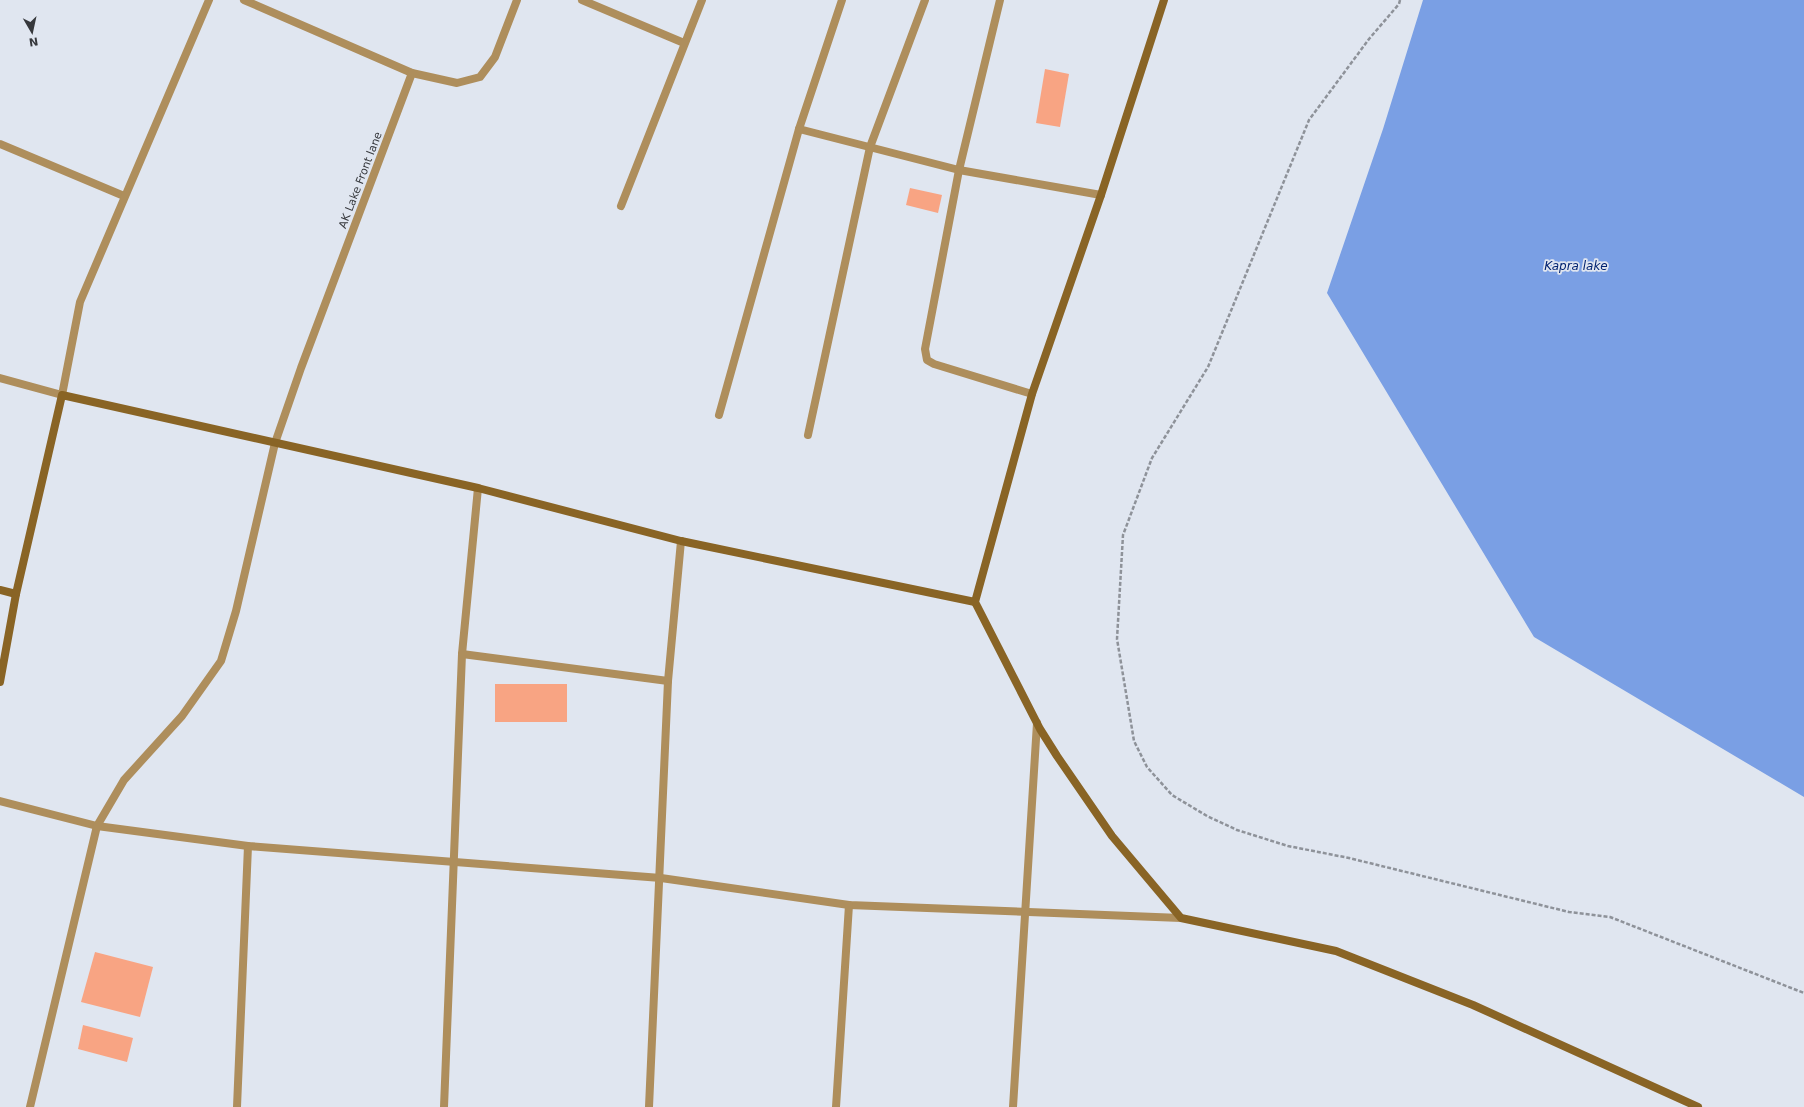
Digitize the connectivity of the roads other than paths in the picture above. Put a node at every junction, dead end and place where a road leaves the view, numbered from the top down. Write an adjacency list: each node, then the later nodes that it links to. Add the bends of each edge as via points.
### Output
1 (209, 0): 17 (street)
2 (244, 0): 11 (street)
3 (517, 0): 11 (street, via 495,57 480,77 457,83)
4 (582, 0): 10 (street)
5 (702, 0): 10 (street)
6 (842, 0): 12 (street)
7 (925, 0): 14 (street)
8 (1000, 0): 15 (street)
9 (1164, 0): 16 (street)
10 (684, 43): 18 (street)
11 (412, 73): 24 (street, AK Lake Front lane)
12 (799, 129): 14 (street); 22 (street)
13 (0, 144): 17 (street)
14 (870, 147): 15 (street); 23 (street)
15 (958, 170): 16 (street); 20 (street, via 925,349 927,360)
16 (1101, 195): 20 (street)
17 (124, 196): 21 (street, via 80,302)
18 (621, 206)
19 (0, 378): 21 (street)
20 (1032, 394): 29 (street)
21 (62, 395): 24 (street); 28 (street)
22 (719, 416)
23 (808, 435)
24 (275, 443): 25 (street); 35 (street, AK Lake Front lane, via 236,611 221,661 182,716 124,780)
25 (478, 488): 26 (street); 30 (street)
26 (681, 541): 29 (street); 31 (street)
27 (0, 590): 28 (street)
28 (16, 594): 32 (street)
29 (975, 602): 33 (street)
30 (462, 654): 31 (street); 37 (street)
31 (668, 681): 38 (street)
32 (0, 682)
33 (1037, 723): 40 (street); 41 (street, via 1112,836)
34 (0, 801): 35 (street)
35 (97, 826): 36 (street); 42 (street, AK Lake Front lane)
36 (248, 846): 37 (street); 43 (street)
37 (454, 862): 38 (street); 44 (street)
38 (661, 878): 39 (street); 45 (street)
39 (849, 904): 40 (street); 46 (street)
40 (1024, 911): 41 (street); 47 (street)
41 (1181, 918): 48 (street, via 1336,951 1473,1004)
42 (30, 1107)
43 (237, 1107)
44 (444, 1107)
45 (650, 1107)
46 (836, 1107)
47 (1013, 1107)
48 (1698, 1107)

